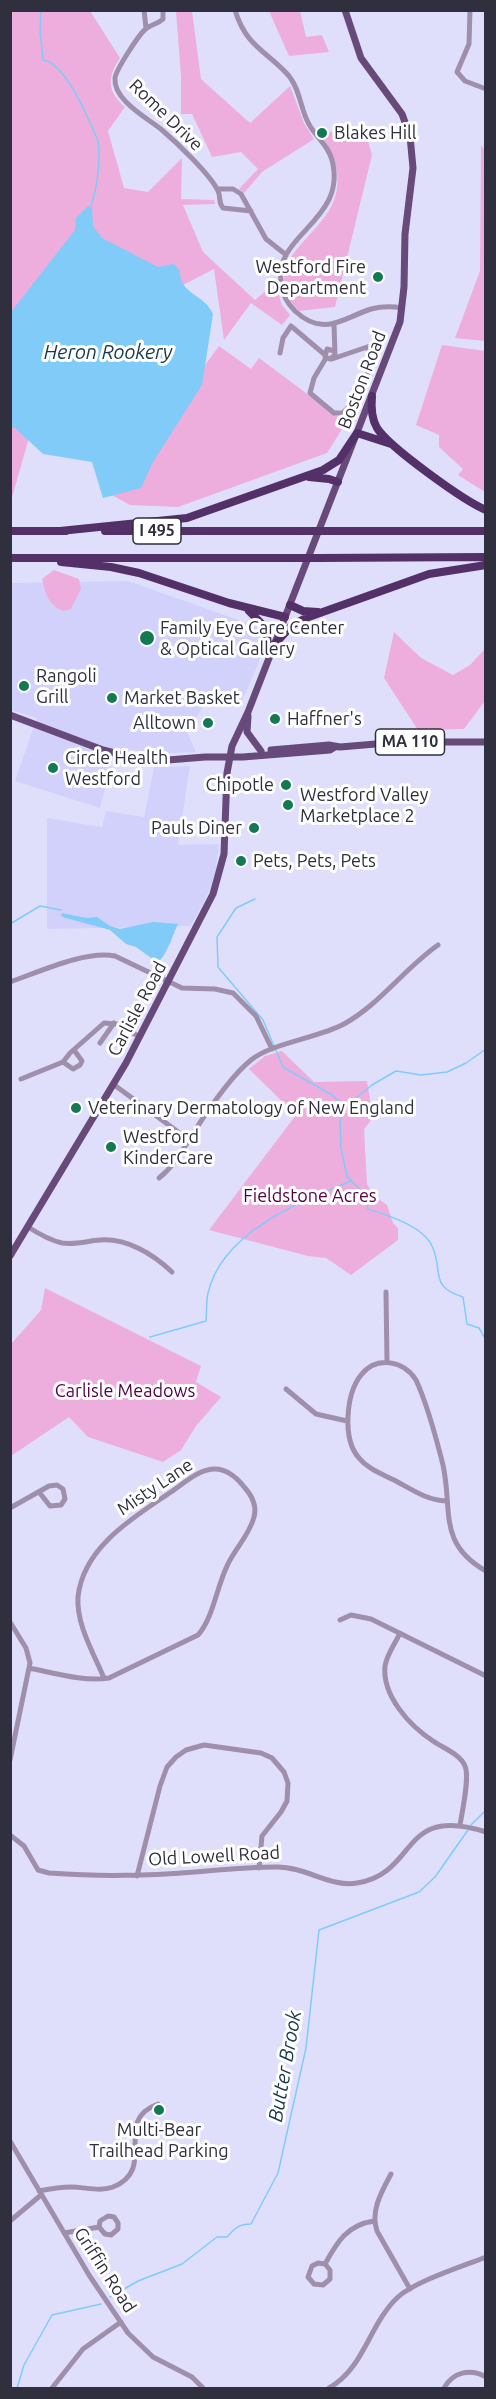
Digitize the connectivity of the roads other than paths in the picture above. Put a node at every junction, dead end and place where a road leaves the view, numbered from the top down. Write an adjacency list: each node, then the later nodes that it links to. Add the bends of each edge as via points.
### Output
1 (144, 10): 6 (street)
2 (163, 10): 6 (street, Rome Drive, via 161,22)
3 (235, 10): 10 (street, via 250,40 292,80 306,119 328,149 333,165 332,191 325,208)
4 (345, 10): 11 (main road, Boston Road, via 361,58 402,114 410,136 412,168)
5 (470, 10): 7 (street, via 469,44 457,72 465,81)
6 (146, 28): 8 (street, Rome Drive, via 117,71 116,89 181,147)
7 (486, 88)
8 (217, 189): 9 (street, Rome Drive, via 237,191); 9 (street, Rome Drive, via 223,208)
9 (251, 211): 10 (street, Rome Drive, via 266,240)
10 (285, 254): 12 (street, via 280,283 288,302 306,319)
11 (402, 308): 12 (street, via 378,307); 15 (main road, Boston Road)
12 (334, 324): 14 (street)
13 (280, 353): 14 (street, via 291,326)
14 (330, 353): 14 (street, via 314,378 310,393 334,413 342,413 349,408 370,365 370,346 346,355)
15 (372, 396): 16 (main road, Boston Road); 17 (highway, via 376,426)
16 (357, 433): 17 (highway); 18 (highway, via 339,460); 19 (main road, Boston Road)
17 (391, 444): 20 (highway, via 455,493)
18 (302, 478): 19 (highway); 22 (highway, via 187,518)
19 (338, 482): 29 (main road, Boston Road)
20 (486, 510)
21 (10, 531): 22 (highway, I 495)
22 (60, 531): 23 (highway, I 495, bridge)
23 (486, 531)
24 (486, 557): 26 (highway, I 495, bridge)
25 (10, 558): 26 (highway, I 495)
26 (28, 558): 28 (highway, via 133,571)
27 (486, 565): 30 (highway, via 429,574)
28 (236, 605): 31 (highway); 33 (highway, via 262,622)
29 (290, 605): 30 (highway, via 303,611); 31 (main road, Boston Road)
30 (322, 612): 32 (highway, via 292,625)
31 (285, 617): 32 (main road, Boston Road)
32 (274, 645): 33 (main road, Boston Road)
33 (270, 654): 34 (main road, Boston Road)
34 (248, 712): 38 (main road, via 247,732); 39 (main road, Boston Road)
35 (10, 715): 39 (main road, MA 110, via 122,756 157,760)
36 (486, 741): 37 (main road, MA 110)
37 (335, 747): 38 (main road, MA 110); 39 (main road, MA 110)
38 (261, 751): 39 (main road, MA 110)
39 (230, 756): 41 (main road, Carlisle Road, via 219,878)
40 (438, 945): 46 (street, via 347,1022)
41 (168, 981): 42 (street, via 126,959 104,954); 44 (main road, Carlisle Road); 46 (street, via 182,988 233,993 256,1016)
42 (10, 982)
43 (114, 1023): 44 (street); 45 (street); 47 (street, via 101,1024)
44 (140, 1037): 50 (main road, Carlisle Road)
45 (99, 1043)
46 (272, 1049): 51 (street, via 257,1055 238,1072)
47 (74, 1050): 48 (street); 48 (street, via 82,1061 80,1065 74,1069)
48 (63, 1062): 49 (street)
49 (21, 1079)
50 (113, 1084): 51 (street); 53 (main road, Carlisle Road)
51 (189, 1140): 52 (street)
52 (159, 1178)
53 (28, 1227): 54 (main road, Carlisle Road); 55 (street, via 60,1242 125,1243 157,1258)
54 (10, 1256)
55 (172, 1272)
56 (386, 1292): 57 (street)
57 (387, 1362): 59 (street, via 373,1366 359,1377); 61 (street, via 407,1369 418,1383 443,1466)
58 (286, 1389): 59 (street, via 316,1414)
59 (347, 1421): 61 (street, via 351,1444 363,1463 422,1495)
60 (39, 1492): 60 (street, via 57,1485 65,1492 65,1500 57,1507 50,1506); 62 (street)
61 (446, 1501): 63 (street, via 454,1539 468,1559)
62 (10, 1508)
63 (486, 1571)
64 (340, 1620): 66 (street, via 351,1615 365,1617)
65 (10, 1622): 67 (street, via 26,1648)
66 (400, 1633): 68 (street); 71 (street, via 387,1659 385,1677 398,1706 412,1724 465,1765)
67 (29, 1668): 69 (street, Misty Lane); 70 (street)
68 (486, 1676)
69 (104, 1678): 69 (street, Misty Lane, via 78,1609 80,1588 90,1563 126,1523 194,1476 213,1469 228,1473 250,1494 255,1513 225,1571 204,1629 122,1673)
70 (10, 1760)
71 (460, 1825): 72 (street, Old Lowell Road); 74 (street, Old Lowell Road, via 430,1829 410,1843 383,1873 359,1883 340,1884 292,1868)
72 (486, 1832)
73 (10, 1835): 75 (street, Old Lowell Road, via 24,1846 33,1865 42,1872)
74 (259, 1868): 75 (street, Old Lowell Road); 75 (street, via 261,1836 287,1801 289,1789 284,1772 277,1762 261,1753 204,1744 180,1753 167,1767)
75 (137, 1875)
76 (158, 2104): 79 (street, via 143,2113 135,2124 136,2160 123,2181 107,2189 67,2187)
77 (10, 2141): 79 (street, Griffin Road)
78 (391, 2174): 81 (street)
79 (40, 2193): 80 (street); 83 (street, Griffin Road)
80 (10, 2221)
81 (374, 2221): 85 (street, via 345,2233); 86 (street)
82 (99, 2227): 83 (street)
83 (64, 2233): 87 (street, Griffin Road)
84 (486, 2257): 86 (street)
85 (325, 2264): 85 (street, via 310,2268 308,2277 314,2284 323,2285 330,2279)
86 (410, 2289): 91 (street, via 388,2309 348,2376)
87 (121, 2322): 89 (street, via 83,2349); 90 (street, Griffin Road, via 153,2357 192,2377)
88 (486, 2378): 92 (street, via 464,2372)
89 (52, 2388)
90 (203, 2388)
91 (329, 2388)
92 (444, 2388)

